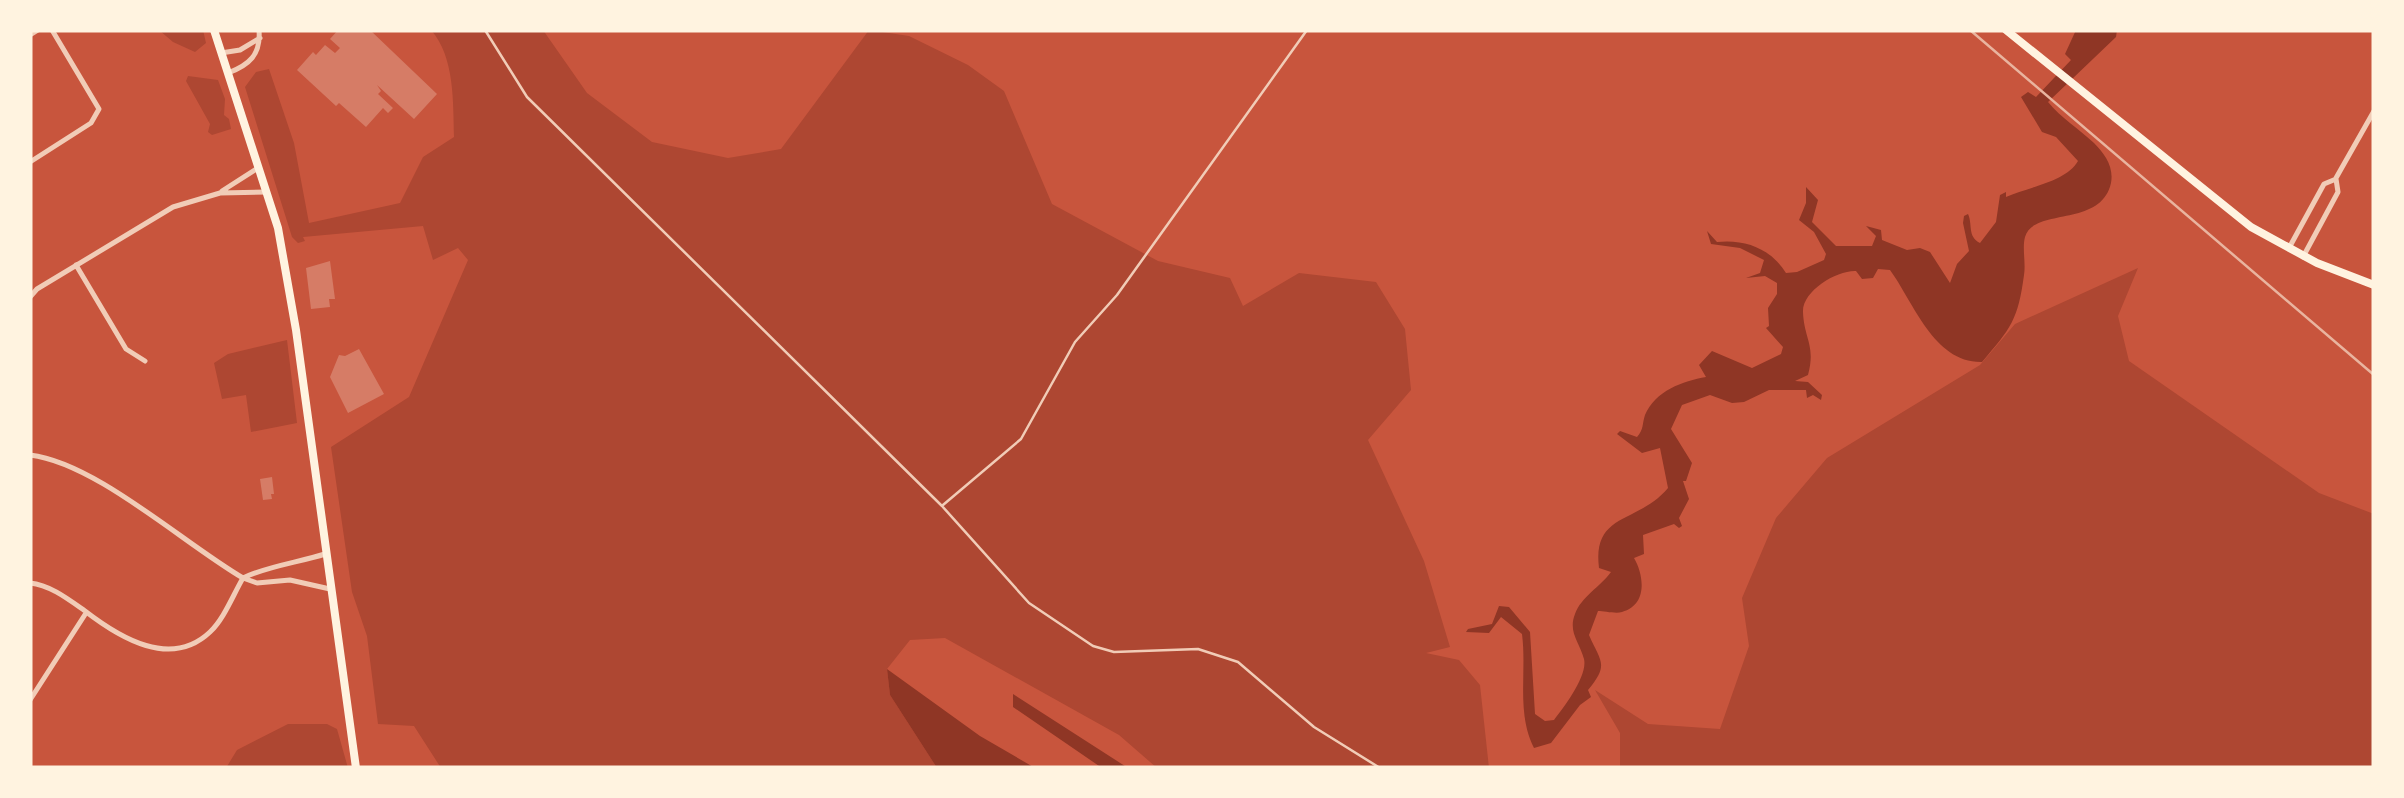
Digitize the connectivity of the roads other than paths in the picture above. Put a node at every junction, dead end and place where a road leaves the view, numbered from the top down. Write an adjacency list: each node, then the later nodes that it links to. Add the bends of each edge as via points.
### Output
1 (38, 30): 8 (street)
2 (52, 30): 13 (street, via 99,110 92,123)
3 (214, 30): 10 (main road)
4 (258, 30): 9 (street)
5 (484, 30): 25 (lane, via 527,97)
6 (1308, 30): 25 (lane, via 1129,279 1075,342 1021,439)
7 (2006, 30): 18 (main road, via 2229,212)
8 (30, 35)
9 (260, 38): 10 (street); 11 (street, via 251,62)
10 (221, 53): 11 (main road)
11 (228, 74): 14 (main road)
12 (2374, 111): 15 (street)
13 (30, 162)
14 (258, 168): 16 (main road); 17 (street)
15 (2336, 179): 18 (street, via 2324,184); 19 (street, via 2338,192)
16 (267, 192): 17 (street); 26 (main road, via 296,330)
17 (220, 193): 20 (street, via 173,207)
18 (2288, 250): 19 (main road)
19 (2303, 257): 21 (main road)
20 (76, 266): 22 (street); 23 (street, via 126,348)
21 (2374, 285)
22 (30, 297)
23 (145, 362)
24 (30, 455): 28 (street, via 81,470)
25 (942, 506): 35 (lane, via 1029,603 1093,646 1114,652 1198,648 1238,662 1314,726)
26 (328, 553): 27 (street); 31 (main road)
27 (288, 566): 28 (street); 29 (street)
28 (243, 578): 29 (street); 32 (street, via 212,631 169,651 150,649)
29 (290, 580): 31 (street)
30 (30, 583): 32 (street)
31 (333, 590): 34 (main road)
32 (86, 613): 33 (street)
33 (30, 700)
34 (356, 768)
35 (1380, 768)

